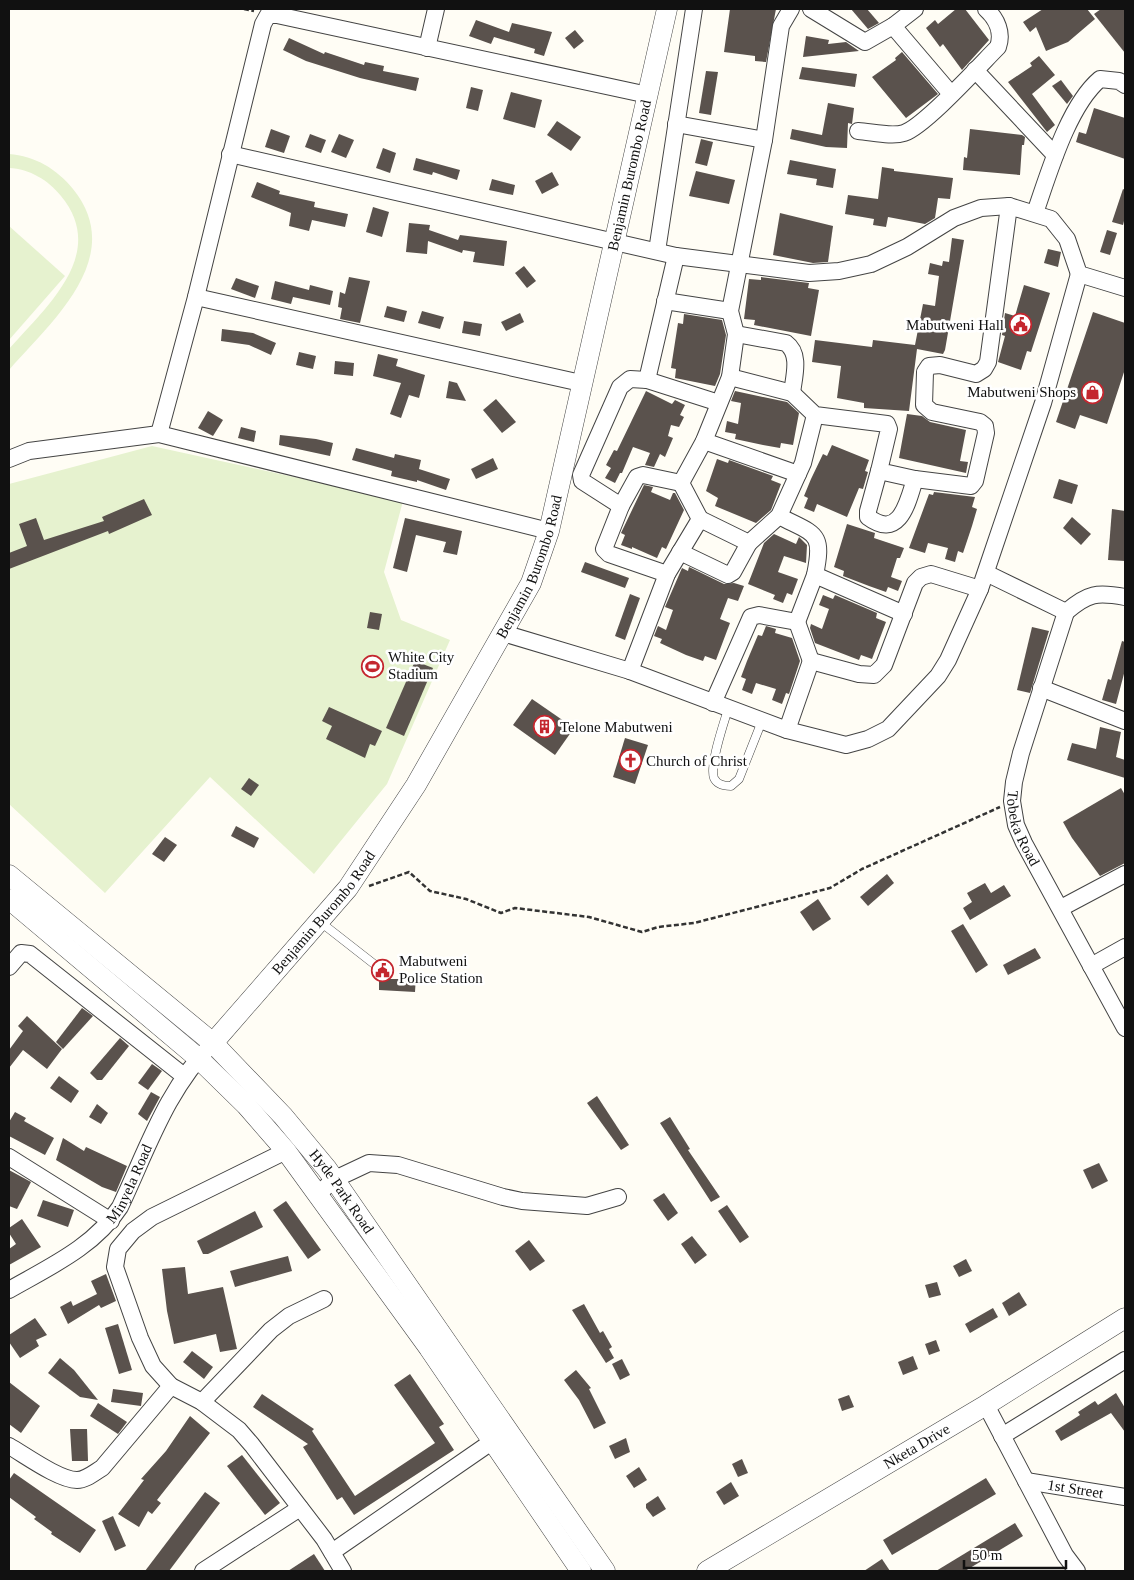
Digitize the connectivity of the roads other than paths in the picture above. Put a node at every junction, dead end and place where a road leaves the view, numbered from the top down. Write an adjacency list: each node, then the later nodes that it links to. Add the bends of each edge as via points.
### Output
1 (436, 9): 9 (street)
2 (667, 9): 13 (street, Benjamin Burombo Road)
3 (694, 9): 14 (street)
4 (791, 9): 16 (street, via 781,26)
5 (811, 9): 8 (street, via 865,42)
6 (915, 9): 8 (street)
7 (986, 9): 10 (street, via 994,17 1001,40)
8 (893, 26): 12 (street)
9 (427, 48): 13 (street); 17 (street, via 268,15 262,24)
10 (975, 70): 12 (street); 18 (street)
11 (1123, 80): 18 (street, via 1100,80 1087,90)
12 (951, 94): 15 (street, via 918,125 903,134)
13 (648, 95): 21 (street, Benjamin Burombo Road)
14 (676, 124): 16 (street); 22 (street)
15 (858, 131)
16 (764, 140): 24 (street)
17 (230, 154): 21 (street); 27 (street)
18 (1055, 155): 20 (street)
19 (1009, 206): 20 (street); 24 (street, via 981,208 954,218 907,247 870,264 839,271 809,273); 42 (street, via 988,362 976,374 940,365 929,366 925,372 926,409 985,426 975,481 966,486)
20 (1035, 213): 25 (street, via 1051,219 1067,239)
21 (613, 240): 22 (street); 33 (street, Benjamin Burombo Road)
22 (657, 251): 23 (street)
23 (676, 256): 24 (street); 28 (street)
24 (739, 264): 29 (street)
25 (1079, 274): 26 (street); 50 (street, via 1043,403)
26 (1125, 288)
27 (196, 297): 33 (street); 37 (street)
28 (665, 301): 29 (street); 32 (street)
29 (730, 311): 30 (street)
30 (736, 334): 31 (street); 34 (street, via 786,343 792,348 796,355)
31 (730, 377): 34 (street); 35 (street)
32 (647, 380): 35 (street); 44 (street, via 630,380 620,387 581,475 582,481)
33 (581, 383): 47 (street, Benjamin Burombo Road)
34 (792, 393): 36 (street)
35 (719, 403): 38 (street)
36 (815, 415): 40 (street, via 887,424 889,429); 41 (street)
37 (159, 434): 39 (street, via 29,451); 47 (street)
38 (704, 441): 41 (street); 43 (street)
39 (9, 459)
40 (879, 471): 42 (street); 42 (street, via 868,511 868,517 875,522 892,523 900,518)
41 (798, 474): 45 (street)
42 (914, 479)
43 (681, 484): 44 (street, via 643,475 637,477); 46 (street)
44 (621, 506): 51 (street, via 604,549 609,554)
45 (779, 516): 48 (street); 52 (street, via 814,535 819,543)
46 (700, 519): 48 (street); 49 (street)
47 (548, 530): 58 (street, Benjamin Burombo Road, via 530,583)
48 (749, 543): 49 (street, via 733,572 728,575)
49 (680, 552): 51 (street)
50 (986, 573): 53 (street); 55 (street)
51 (667, 574): 60 (street)
52 (815, 575): 56 (street); 57 (street)
53 (980, 589): 56 (street, via 930,574 914,584); 65 (street, via 938,676 888,728 868,739 846,745)
54 (1125, 597): 55 (street, via 1103,593 1083,598)
55 (1066, 612): 61 (street, Tobeka Road)
56 (904, 614): 59 (street, via 884,664 874,675)
57 (797, 622): 59 (street); 62 (street, via 759,615 751,618)
58 (503, 633): 60 (street); 70 (street, Benjamin Burombo Road, via 416,785 348,888)
59 (811, 661): 65 (street)
60 (630, 671): 62 (street)
61 (1041, 688): 64 (street); 69 (street, Tobeka Road, via 1021,753 1012,801 1019,831)
62 (721, 706): 63 (street); 63 (lane, via 713,768 715,779 721,785 731,786 739,779)
63 (762, 721): 65 (street)
64 (1125, 721)
65 (787, 730)
66 (1125, 874): 69 (street)
67 (9, 875): 76 (street, Hyde Park Road)
68 (9, 899): 77 (street, Hyde Park Road)
69 (1061, 908): 73 (street, Tobeka Road)
70 (319, 921): 72 (lane); 76 (street, Benjamin Burombo Road)
71 (1125, 947): 73 (street)
72 (374, 964)
73 (1091, 966): 75 (street, Tobeka Road)
74 (9, 967): 78 (street, via 21,953 30,954)
75 (1124, 1024)
76 (213, 1043): 77 (street, Minyela Road); 81 (street, Hyde Park Road, via 283,1116)
77 (198, 1058): 78 (street, Minyela Road); 79 (street, Hyde Park Road, via 246,1105)
78 (184, 1076): 84 (street, Minyela Road, via 168,1100)
79 (286, 1151): 82 (street, Hyde Park Road); 89 (street, via 152,1217 133,1231 118,1249 115,1267 140,1338 153,1366)
80 (9, 1157): 84 (street)
81 (335, 1179): 82 (street); 83 (street, via 369,1163 398,1165 522,1201 587,1206); 92 (street, Hyde Park Road)
82 (319, 1193): 92 (street, Hyde Park Road)
83 (618, 1196)
84 (111, 1221): 85 (street, Minyela Road, via 70,1256)
85 (9, 1290)
86 (324, 1299): 90 (street, via 289,1316 271,1330)
87 (1125, 1318): 91 (street, Nketa Drive)
88 (1125, 1360): 93 (street)
89 (171, 1386): 90 (street); 94 (street, via 102,1468 89,1476 77,1480 64,1476)
90 (202, 1402): 97 (street, via 248,1440)
91 (986, 1405): 93 (street); 103 (street, Nketa Drive)
92 (500, 1435): 98 (street); 101 (street, Hyde Park Road); 102 (street, Hyde Park Road)
93 (1002, 1436): 95 (street)
94 (9, 1446)
95 (1026, 1481): 96 (street, 1st Street); 104 (street, via 1065,1555)
96 (1125, 1497)
97 (300, 1508): 98 (street); 99 (street)
98 (332, 1552): 100 (street)
99 (203, 1571)
100 (343, 1571)
101 (581, 1571)
102 (605, 1571)
103 (707, 1571)
104 (1077, 1571)

